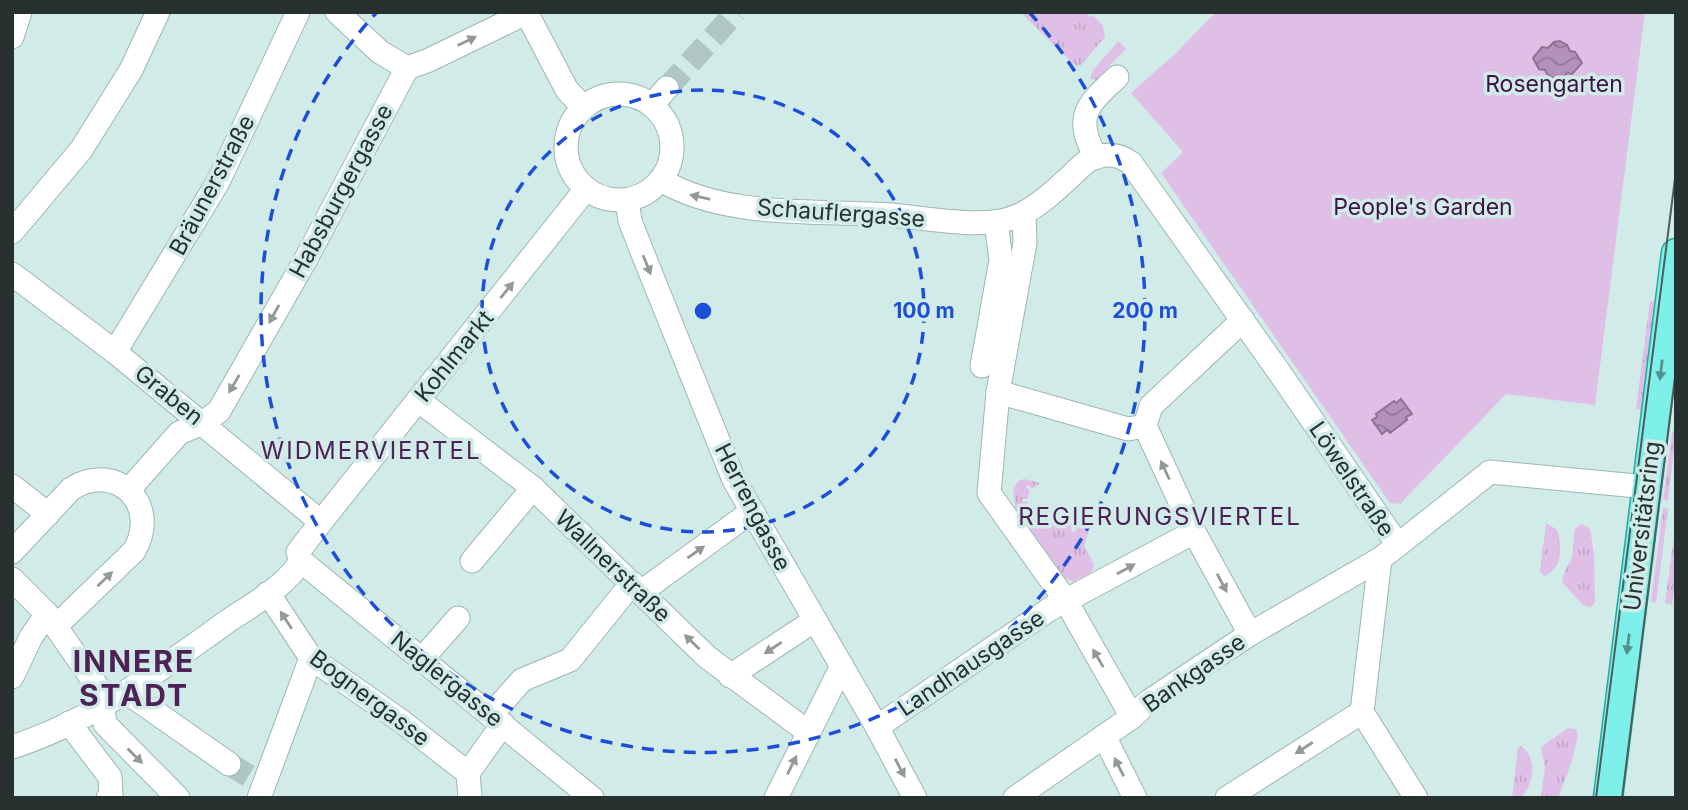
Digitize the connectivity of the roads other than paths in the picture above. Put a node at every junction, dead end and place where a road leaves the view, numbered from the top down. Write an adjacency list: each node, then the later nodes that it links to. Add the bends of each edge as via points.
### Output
1 (20, 12): 7 (street)
2 (159, 12): 18 (street, via 131,70 81,150)
3 (298, 12): 23 (street, Bräunerstraße, via 218,182)
4 (337, 12): 8 (street)
5 (357, 12): 8 (street)
6 (526, 13): 9 (street, one-way to 6); 11 (street, via 567,90)
7 (12, 37)
8 (370, 43): 9 (street)
9 (407, 68): 27 (street, Habsburgergasse, one-way to 27, via 253,352 219,411)
10 (1117, 77): 12 (street, via 1086,111 1084,128)
11 (583, 107): 13 (street, via 599,97 622,93 660,97 672,140 669,165); 14 (street, via 572,120 565,143 568,165)
12 (1095, 156): 16 (street, Schauflergasse); 22 (street, Löwelstraße, via 1112,154 1138,170)
13 (661, 180): 15 (street); 17 (street, Schauflergasse, one-way to 13, via 734,205 682,193)
14 (586, 189): 15 (street, via 610,200); 25 (street, Kohlmarkt, one-way to 14)
15 (627, 200): 32 (street, Herrengasse, one-way to 32, via 630,221 652,277)
16 (1024, 213): 17 (street, Schauflergasse); 20 (street, via 1025,243)
17 (996, 222): 20 (street)
18 (12, 233)
19 (1676, 253): 29 (main road, Universitätsring, one-way to 29)
20 (1011, 263): 24 (street, via 992,367)
21 (16, 284): 23 (street, Graben)
22 (1243, 320): 26 (street); 37 (street, Löwelstraße)
23 (115, 352): 27 (street, Graben)
24 (998, 392): 26 (street, via 1128,429); 43 (street, via 989,493)
25 (418, 400): 31 (street, Wallnerstraße); 34 (street, Kohlmarkt)
26 (1148, 416): 35 (street, one-way to 26)
27 (203, 423): 30 (street, Habsburgergasse, via 179,433); 34 (street, Graben)
28 (12, 486): 33 (street)
29 (1647, 487): 37 (street, Bankgasse, via 1490,472); 76 (main road, Universitätsring, one-way to 76)
30 (126, 488): 33 (street, via 101,479 81,482); 45 (street, one-way to 30, via 139,543 141,511)
31 (533, 488): 39 (street); 41 (street, Wallnerstraße)
32 (751, 512): 41 (street, one-way to 32); 46 (street, Herrengasse)
33 (48, 514): 36 (street)
34 (321, 522): 38 (street, Kohlmarkt, via 298,552)
35 (1194, 532): 43 (street, Landhausgasse, one-way to 35); 47 (street, one-way to 47)
36 (12, 552)
37 (1389, 552): 47 (street, Bankgasse); 55 (street, Löwelstraße)
38 (301, 561): 42 (street); 49 (street, Naglergasse)
39 (472, 561)
40 (13, 581): 45 (street)
41 (636, 588): 51 (street, Wallnerstraße, one-way to 41); 57 (street, via 570,660 522,680)
42 (268, 593): 48 (street, Bognergasse, one-way to 42); 54 (street)
43 (1066, 601): 56 (street, one-way to 43); 59 (street, Landhausgasse)
44 (458, 618): 49 (street)
45 (52, 620): 52 (street, via 31,637); 54 (street, via 101,692)
46 (815, 620): 50 (street, Herrengasse); 51 (street, one-way to 51)
47 (1250, 634): 56 (street, Bankgasse)
48 (311, 658): 64 (street, Bognergasse); 65 (street)
49 (422, 659): 57 (street, Naglergasse)
50 (842, 666): 59 (street, Herrengasse); 60 (street)
51 (730, 676): 60 (street, Wallnerstraße)
52 (12, 677)
53 (135, 698): 63 (street)
54 (102, 708): 58 (street); 67 (street, one-way to 67, via 105,724)
55 (1362, 712): 74 (street, one-way to 74); 75 (street)
56 (1132, 717): 61 (street, Bankgasse)
57 (497, 720): 64 (street); 69 (street, Naglergasse)
58 (69, 723): 62 (street); 66 (street, via 110,777)
59 (877, 727): 71 (street, Herrengasse, one-way to 71)
60 (808, 732): 70 (street, one-way to 60)
61 (1104, 736): 72 (street, Bankgasse); 73 (street, one-way to 61)
62 (12, 747)
63 (229, 764)
64 (468, 773): 68 (street)
65 (261, 791)
66 (108, 798)
67 (178, 798)
68 (470, 798)
69 (592, 798)
70 (776, 798)
71 (915, 798)
72 (1015, 798)
73 (1135, 798)
74 (1227, 798)
75 (1416, 798)
76 (1608, 798)

